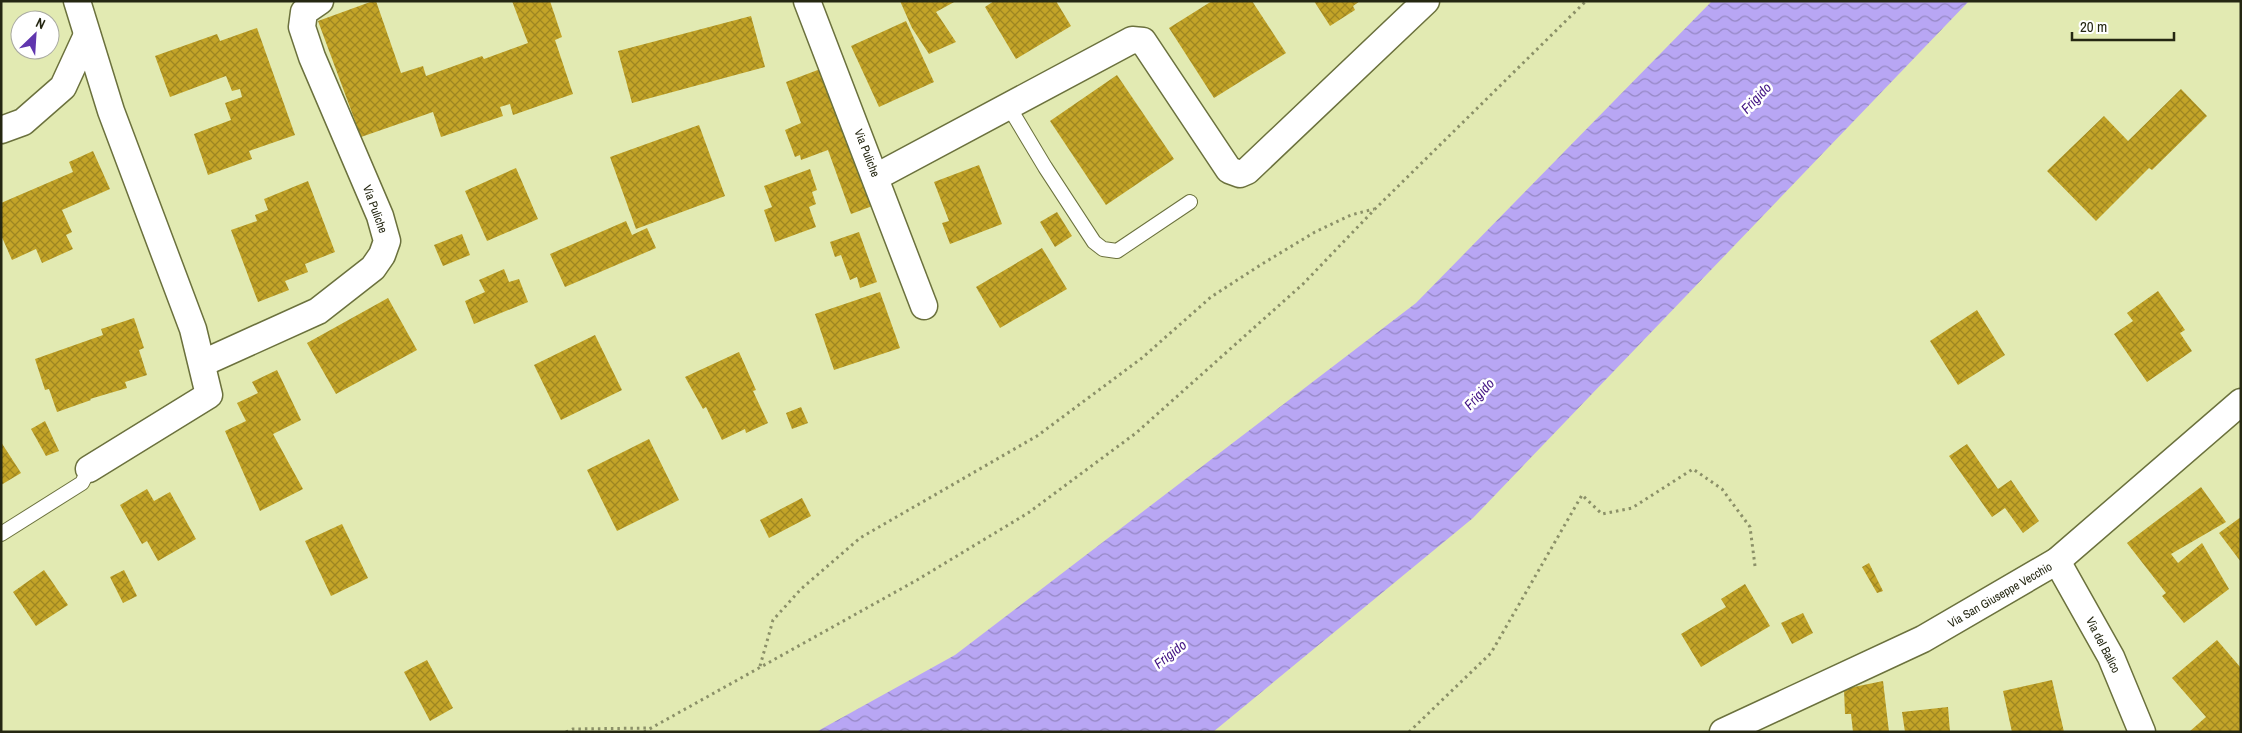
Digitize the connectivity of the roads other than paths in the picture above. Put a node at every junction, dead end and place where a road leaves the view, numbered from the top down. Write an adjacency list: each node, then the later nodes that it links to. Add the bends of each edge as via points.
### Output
1 (77, 1): 5 (street)
2 (320, 1): 11 (street, Via Puliche, via 304,12 302,28 380,216 387,241 373,268 318,310)
3 (807, 1): 8 (street, Via Puliche)
4 (1426, 1): 6 (street, via 1247,171 1240,174 1229,170 1143,41 1132,40)
5 (87, 35): 7 (street, via 62,87 23,122); 11 (street)
6 (1009, 106): 8 (street); 9 (lane, via 1084,227 1103,249 1117,251)
7 (1, 130)
8 (876, 177): 10 (street, Via Puliche)
9 (1190, 202)
10 (924, 306)
11 (203, 363): 13 (street, via 209,395)
12 (2241, 402): 15 (street, Via San Giuseppe Vecchio)
13 (89, 469): 14 (lane, via 82,483)
14 (1, 534)
15 (2057, 561): 16 (street, Via San Giuseppe Vecchio, via 1923,640); 17 (street, Via del Balico, via 2111,657)
16 (1723, 732)
17 (2142, 732)

